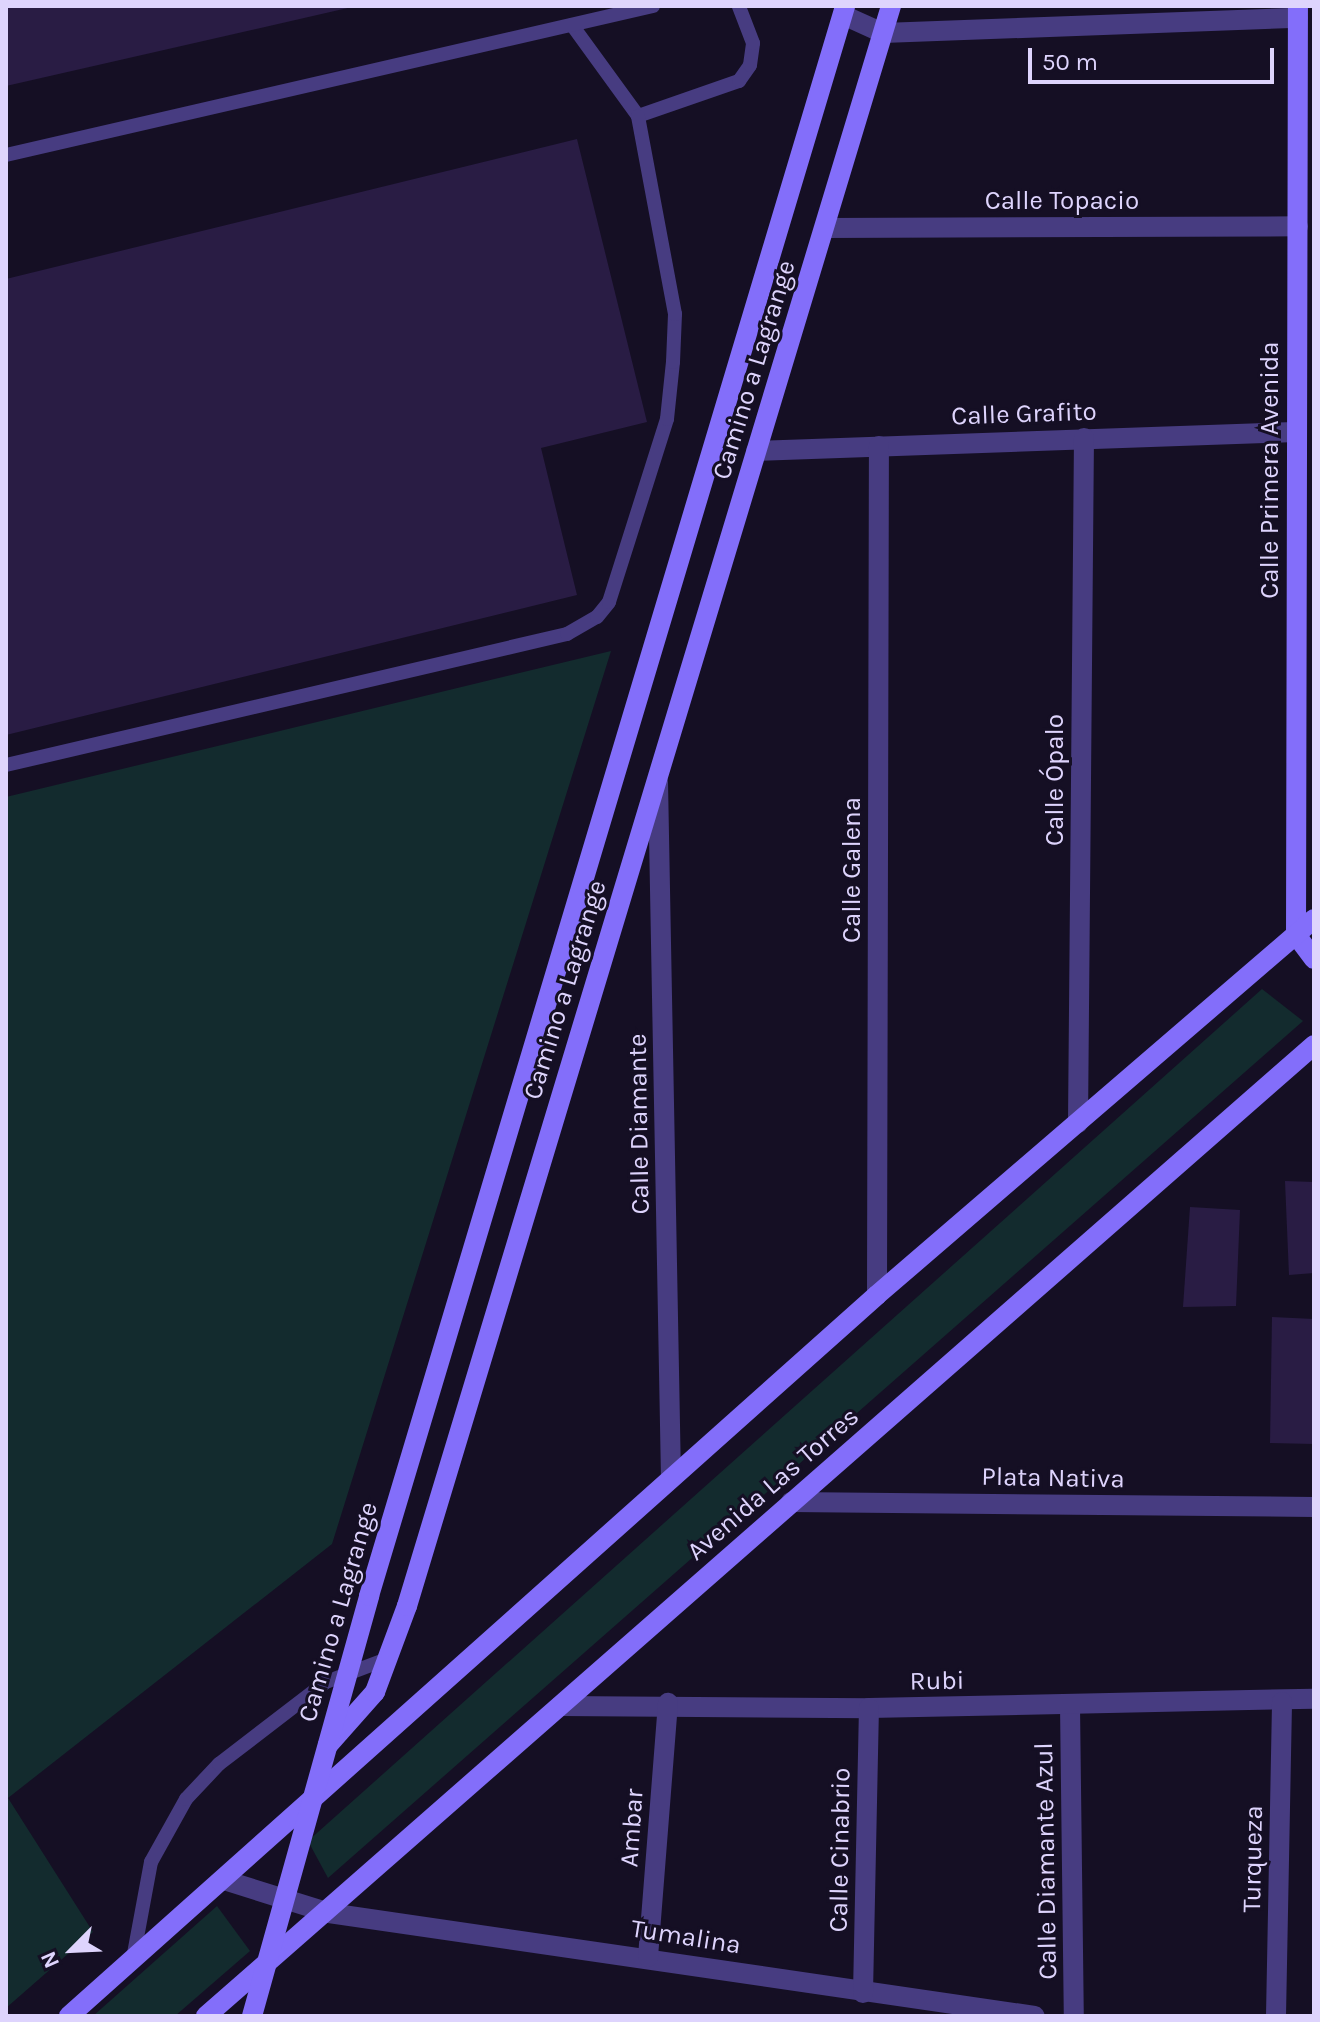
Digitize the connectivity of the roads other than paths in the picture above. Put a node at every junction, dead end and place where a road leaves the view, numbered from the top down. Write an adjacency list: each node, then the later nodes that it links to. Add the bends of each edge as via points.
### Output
1 (653, 6): 6 (lane)
2 (739, 6): 8 (lane, via 753,43 750,65 739,81)
3 (891, 6): 7 (street, Camino a Lagrange)
4 (844, 11): 7 (street); 28 (street, Camino a Lagrange)
5 (1298, 12): 7 (street); 10 (street, Calle Primera Avenida)
6 (572, 25): 8 (lane); 9 (lane)
7 (883, 33): 11 (street, Camino a Lagrange)
8 (638, 116): 16 (lane, via 675,314 673,362 667,419 609,602 597,617 567,634)
9 (6, 155)
10 (1298, 226): 11 (street, Calle Topacio); 12 (street, Calle Primera Avenida)
11 (825, 228): 15 (street, Camino a Lagrange)
12 (1295, 432): 13 (street, Calle Grafito); 19 (street, Calle Primera Avenida)
13 (1084, 438): 14 (street, Calle Grafito); 22 (street, Calle Ópalo)
14 (879, 446): 15 (street, Calle Grafito); 23 (street, Calle Galena)
15 (756, 451): 17 (street, Camino a Lagrange)
16 (6, 765)
17 (658, 770): 24 (street, Calle Diamante); 27 (street, Camino a Lagrange)
18 (1314, 919): 19 (street)
19 (1296, 935): 20 (street); 22 (street)
20 (1314, 959)
21 (1314, 1045): 25 (street, Avenida Las Torres)
22 (1078, 1123): 23 (street)
23 (877, 1295): 24 (street)
24 (671, 1478): 36 (street)
25 (791, 1502): 26 (street, Plata Nativa); 33 (street, Avenida Las Torres)
26 (1314, 1507)
27 (387, 1659): 28 (lane); 35 (street, Camino a Lagrange, via 375,1692)
28 (347, 1671): 35 (street, Camino a Lagrange); 41 (lane, via 219,1764 186,1799 151,1862)
29 (1314, 1699): 30 (street, Rubi)
30 (1282, 1702): 32 (street, Rubi); 50 (street, Turqueza)
31 (668, 1703): 33 (street, Rubi); 34 (street, Rubi); 40 (street, Ambar)
32 (1070, 1705): 34 (street, Rubi); 49 (street, Calle Diamante Azul)
33 (560, 1706): 39 (street, Avenida Las Torres)
34 (869, 1708): 43 (street, Calle Cinabrio)
35 (325, 1748): 36 (street)
36 (312, 1798): 37 (street); 38 (street)
37 (224, 1880): 38 (street, Tumalina); 41 (street)
38 (283, 1900): 39 (street, Tumalina); 42 (street)
39 (329, 1913): 40 (street, Tumalina); 42 (street, Avenida Las Torres)
40 (648, 1957): 43 (street, Tumalina)
41 (133, 1960): 45 (street)
42 (267, 1963): 46 (street, Avenida Las Torres); 47 (street)
43 (863, 1993): 44 (street, Tumalina)
44 (892, 2006): 48 (street, Tumalina)
45 (69, 2016)
46 (206, 2016)
47 (252, 2016)
48 (1035, 2016)
49 (1074, 2016)
50 (1276, 2016)

